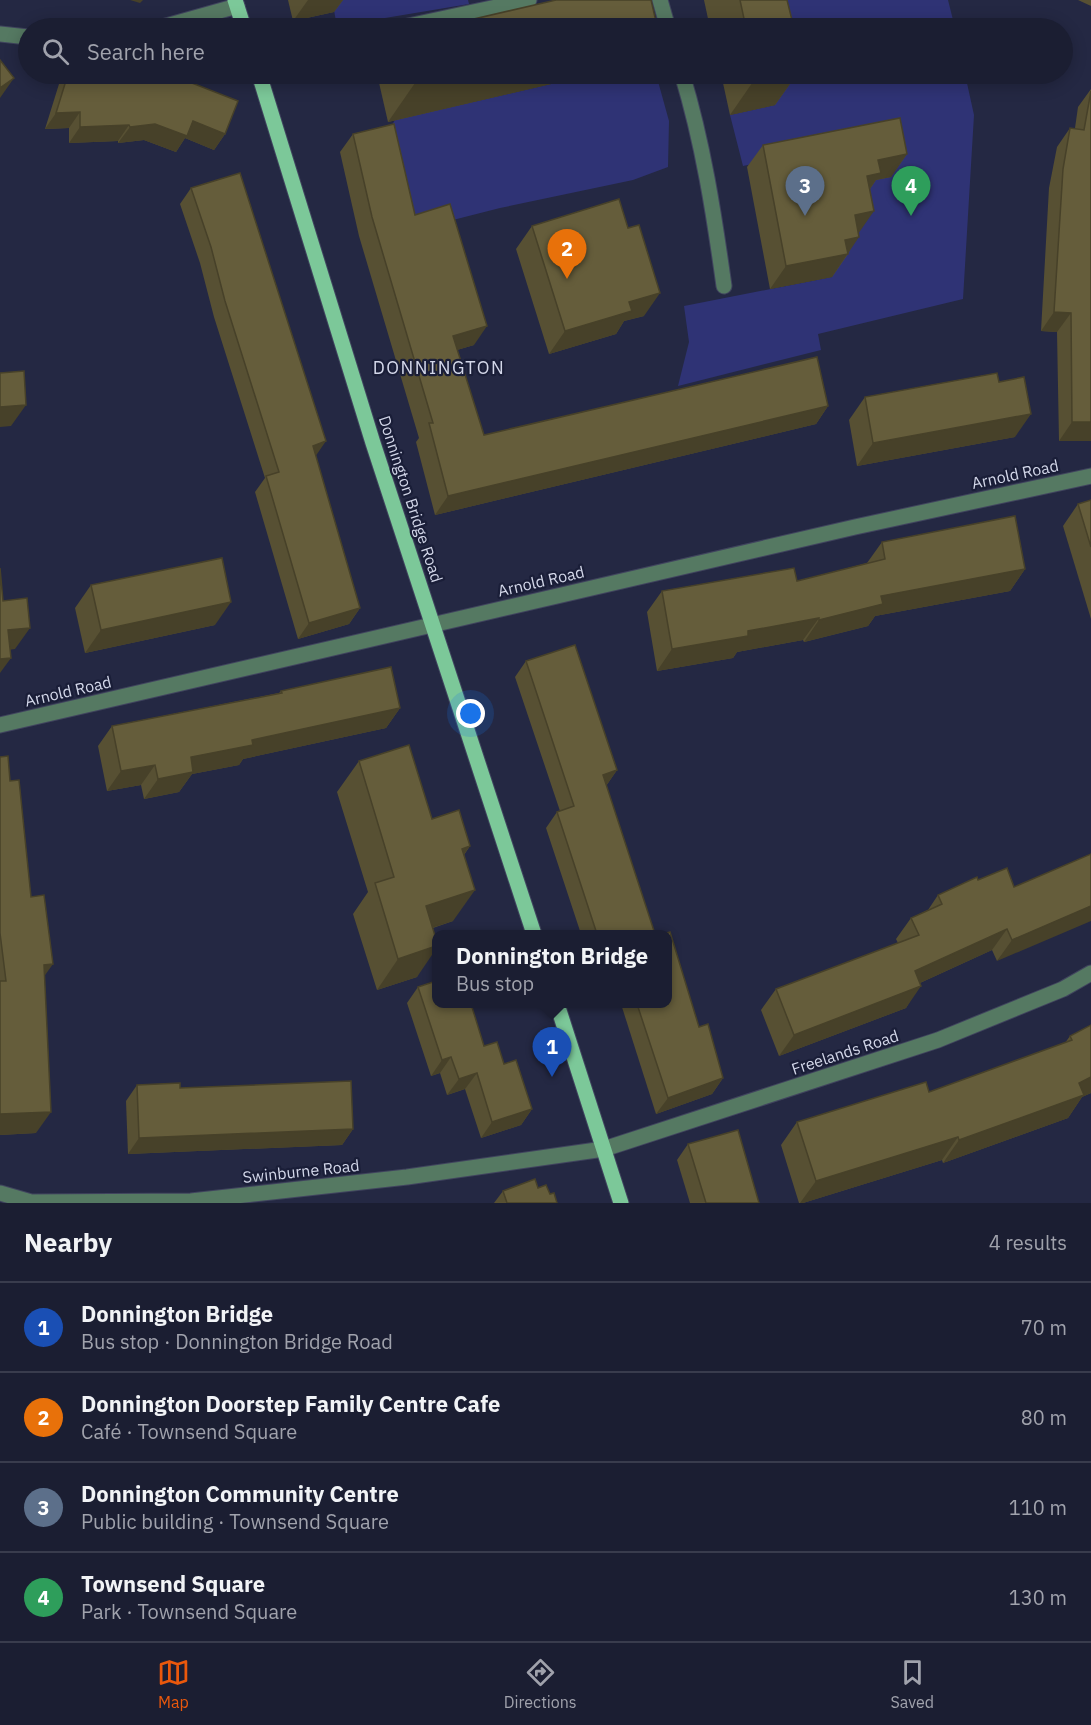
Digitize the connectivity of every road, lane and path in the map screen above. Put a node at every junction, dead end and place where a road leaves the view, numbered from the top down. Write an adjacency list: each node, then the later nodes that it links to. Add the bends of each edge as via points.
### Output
1 (660, 0): 7 (street)
2 (518, 1): 6 (street)
3 (236, 3): 4 (street); 5 (main road)
4 (190, 18)
5 (241, 18)
6 (443, 18)
7 (665, 18)
8 (0, 34): 9 (street)
9 (18, 36)
10 (262, 84): 14 (main road, Donnington Bridge Road, via 373,443)
11 (685, 84): 12 (street, via 694,112)
12 (724, 286)
13 (1091, 476): 14 (street, Arnold Road)
14 (434, 624): 15 (street, Arnold Road); 16 (main road, Donnington Bridge Road)
15 (0, 725)
16 (533, 930)
17 (1091, 974): 19 (street, Freelands Road, via 938,1040)
18 (558, 1008): 19 (main road)
19 (604, 1149): 20 (street, Swinburne Road, via 407,1177 191,1201 31,1202); 21 (main road)
20 (0, 1193)
21 (621, 1203)

